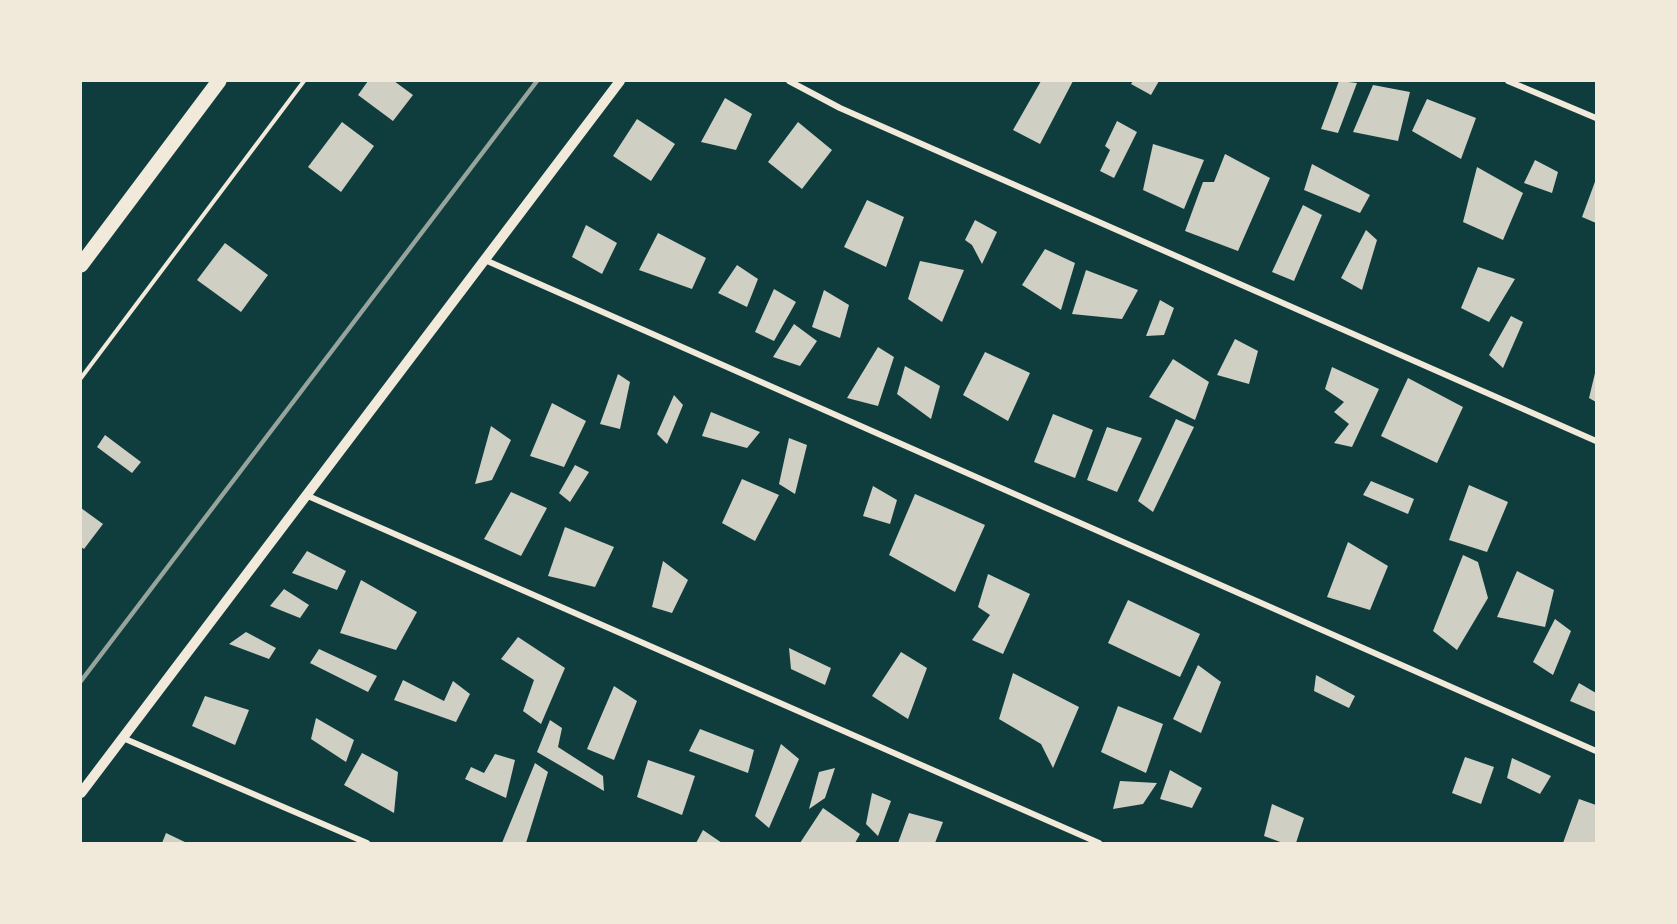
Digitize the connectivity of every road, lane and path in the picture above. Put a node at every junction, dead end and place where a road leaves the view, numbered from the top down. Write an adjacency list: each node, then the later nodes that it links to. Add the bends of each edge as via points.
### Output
1 (219, 81): 8 (main road)
2 (304, 81): 9 (path)
3 (620, 81): 7 (street)
4 (789, 81): 10 (street, via 851,113)
5 (1508, 81): 6 (street)
6 (1596, 118)
7 (485, 260): 11 (street); 13 (street)
8 (81, 265)
9 (81, 378)
10 (1596, 441)
11 (308, 496): 12 (street); 16 (street)
12 (123, 738): 14 (street); 15 (street)
13 (1596, 751)
14 (81, 793)
15 (368, 843)
16 (1100, 843)

